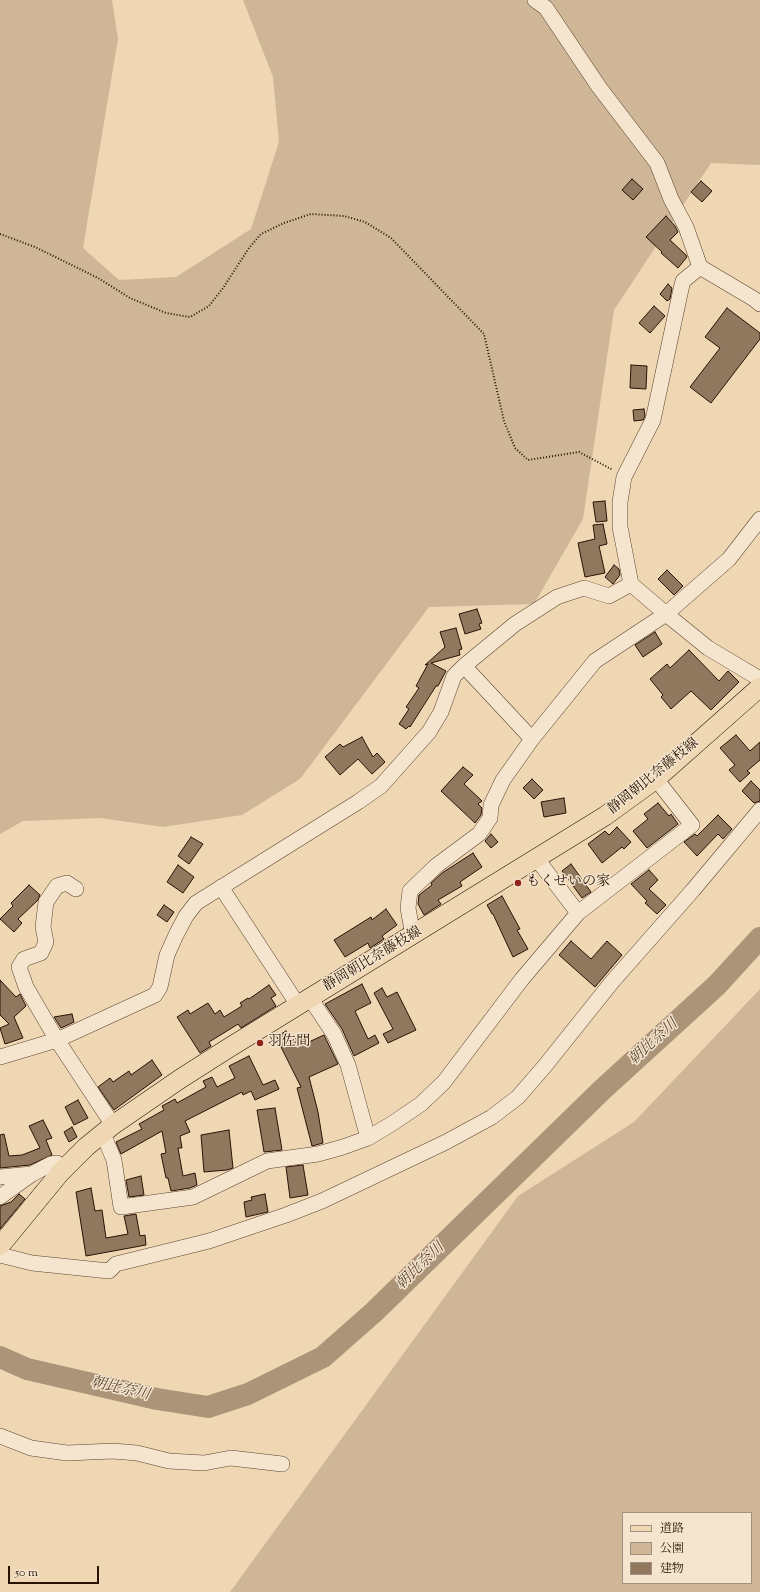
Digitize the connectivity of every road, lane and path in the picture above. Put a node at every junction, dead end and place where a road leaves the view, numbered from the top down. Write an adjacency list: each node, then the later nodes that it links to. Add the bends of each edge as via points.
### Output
1 (535, 0): 3 (street, via 546,8 599,87 657,164 686,227)
2 (0, 234): 5 (path, via 35,247 98,278 130,298 166,313 190,316 209,306 261,234 311,214 344,216 364,222 391,238 484,334 504,421 515,448 528,460 579,452)
3 (700, 267): 4 (street); 5 (street, via 683,281 653,420)
4 (760, 304)
5 (624, 476): 7 (street, via 620,527)
6 (760, 519): 8 (street, via 729,559)
7 (631, 584): 8 (street); 9 (street, via 608,596 584,588 556,597 515,624)
8 (666, 614): 10 (street, via 708,648); 12 (street, via 595,661)
9 (464, 666): 12 (street); 16 (street, via 454,676 441,712 429,732 381,786)
10 (760, 679)
11 (760, 687): 13 (main road, 静岡朝比奈藤枝線)
12 (532, 739): 19 (street, via 503,780 491,804 490,818 479,834 436,866 410,891 408,908)
13 (656, 779): 15 (main road, 静岡朝比奈藤枝線, via 605,816); 18 (street, via 692,825)
14 (760, 810): 30 (street, via 612,982 518,1097 492,1117 446,1142 322,1201 209,1241 116,1264 109,1271 32,1264)
15 (537, 859): 18 (street); 19 (main road, 静岡朝比奈藤枝線)
16 (221, 887): 20 (street); 21 (street, via 196,903 186,916 167,955 160,987 155,995)
17 (76, 889): 21 (street, via 67,882 57,886 46,902 43,927 46,942 41,952 24,959 19,968 26,987)
18 (578, 913): 24 (street, via 522,979 444,1082 421,1104)
19 (413, 936): 20 (main road, 静岡朝比奈藤枝線)
20 (304, 1001): 23 (main road, 静岡朝比奈藤枝線, via 180,1079); 24 (street, via 334,1034 348,1065)
21 (56, 1040): 22 (street); 23 (street)
22 (0, 1057)
23 (108, 1130): 24 (street, via 121,1207 193,1197 267,1161 318,1154); 25 (main road, 静岡朝比奈藤枝線, via 86,1147)
24 (368, 1138)
25 (60, 1173): 26 (street, via 57,1163); 29 (main road, 静岡朝比奈藤枝線)
26 (32, 1174): 27 (street); 28 (street)
27 (0, 1177)
28 (0, 1196)
29 (0, 1246)
30 (0, 1255)
31 (0, 1436): 32 (street, via 31,1448 67,1453 113,1451 137,1453 169,1461 204,1463 232,1458)
32 (282, 1464)

